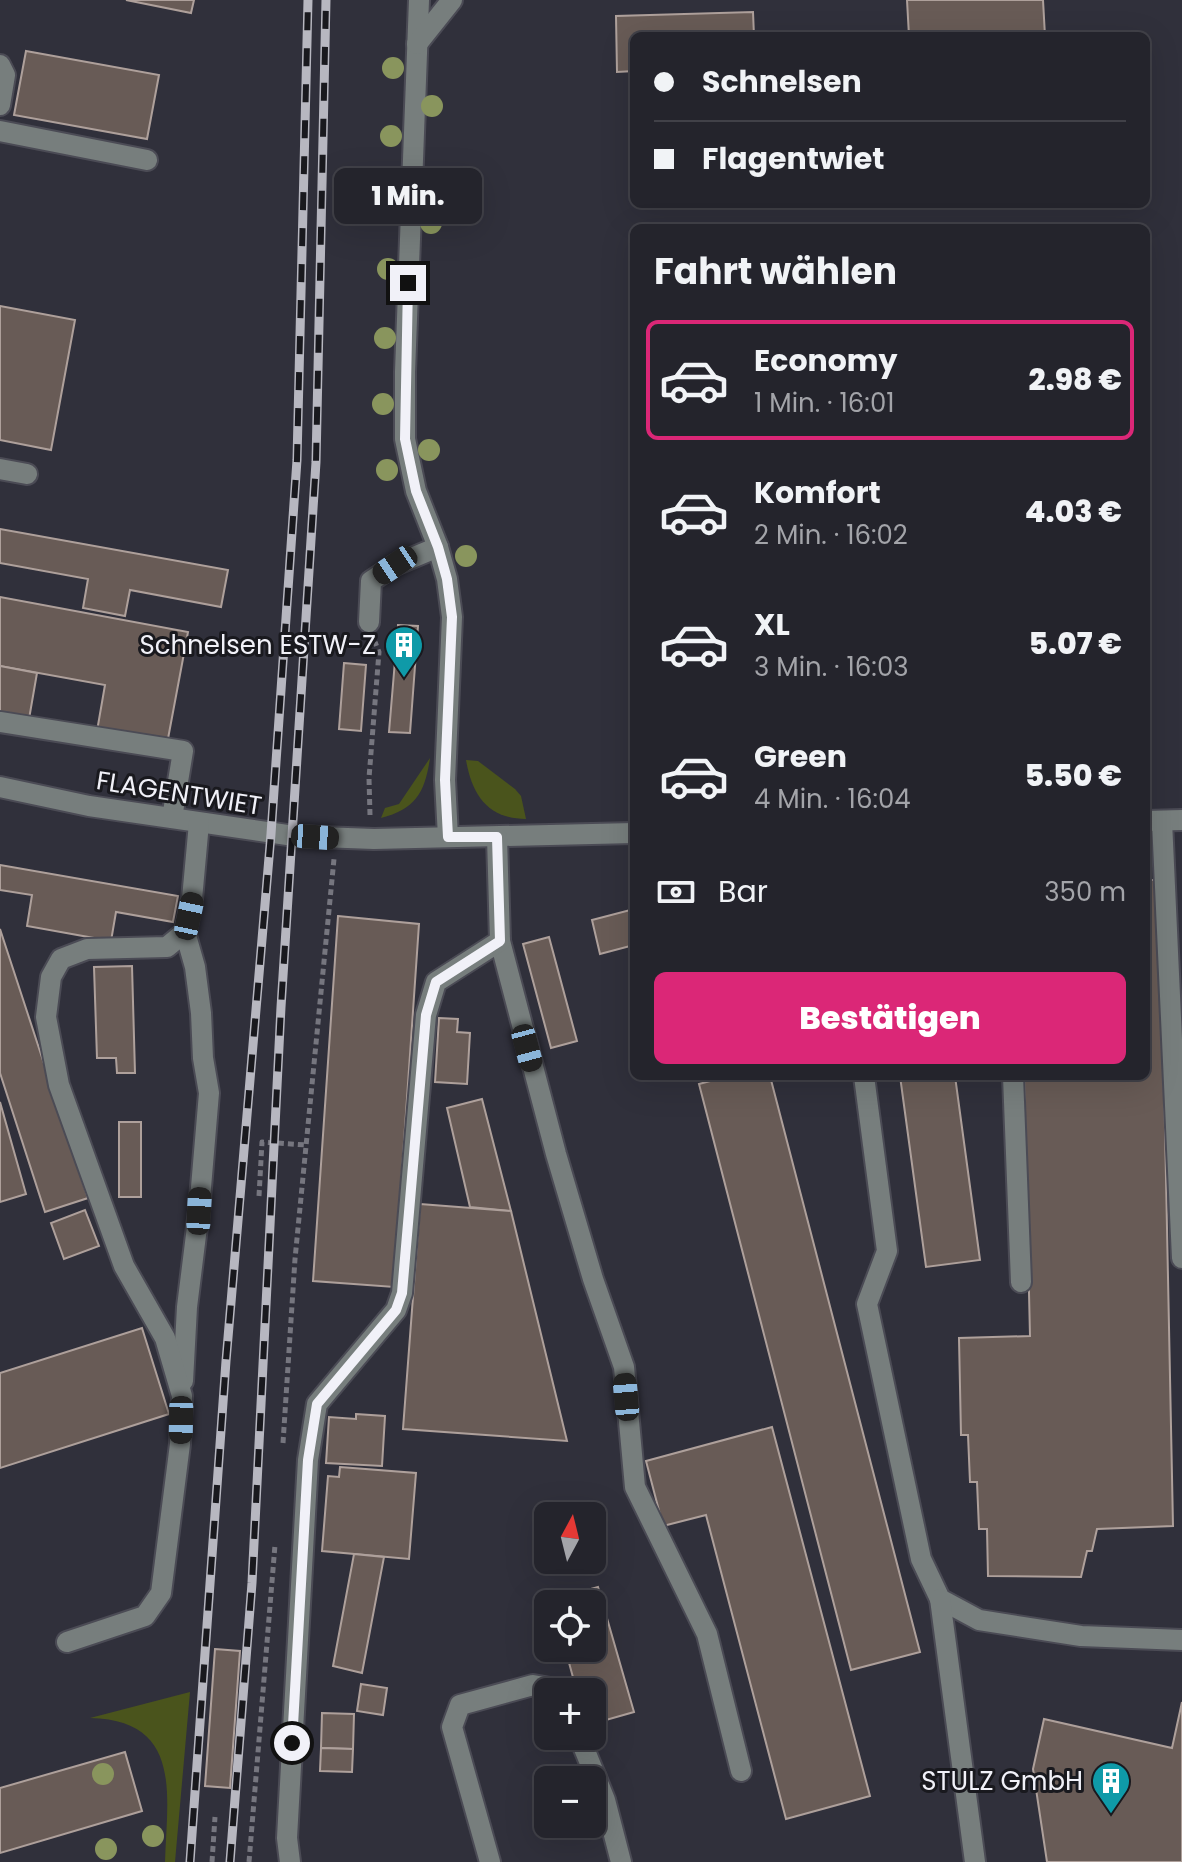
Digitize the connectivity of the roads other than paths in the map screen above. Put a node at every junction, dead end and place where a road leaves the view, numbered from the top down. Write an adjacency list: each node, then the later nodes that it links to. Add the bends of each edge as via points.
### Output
1 (419, 0): 3 (street)
2 (452, 0): 3 (street)
3 (417, 44): 10 (street, via 405,439 416,491)
4 (0, 65): 5 (street, via 5,75)
5 (0, 105)
6 (0, 131): 7 (street)
7 (147, 160)
8 (0, 469): 9 (street)
9 (27, 474)
10 (438, 547): 11 (street, via 371,581); 18 (street, via 452,617 445,780)
11 (369, 622)
12 (0, 722): 14 (street, via 183,751)
13 (0, 787): 14 (street, FLAGENTWIET)
14 (172, 818): 16 (street, FLAGENTWIET)
15 (1163, 820): 20 (street)
16 (199, 823): 18 (street, FLAGENTWIET, via 336,838); 21 (street)
17 (630, 833): 19 (street, FLAGENTWIET)
18 (448, 837): 19 (street, FLAGENTWIET)
19 (497, 837): 22 (street)
20 (1155, 861): 25 (street)
21 (185, 932): 27 (street, via 195,967 209,1093); 27 (street, via 167,947 87,949 61,959 51,977 46,1017 59,1085 95,1190 124,1266 165,1338)
22 (500, 941): 33 (street, via 568,1196 624,1367 635,1487 707,1634); 34 (street, via 436,982 426,1015 402,1293 396,1310 317,1404 308,1460 287,1838)
23 (865, 1080): 28 (street, via 887,1251 867,1304 921,1559)
24 (1013, 1080): 26 (street)
25 (1182, 1258)
26 (1021, 1282)
27 (182, 1396): 30 (street, via 161,1593 145,1616)
28 (940, 1599): 29 (street, via 979,1620 1081,1636); 37 (street)
29 (1182, 1640)
30 (67, 1642)
31 (534, 1685): 35 (street, via 460,1705 452,1727)
32 (585, 1750): 36 (street)
33 (741, 1771)
34 (290, 1862)
35 (490, 1862)
36 (621, 1862)
37 (975, 1862)

